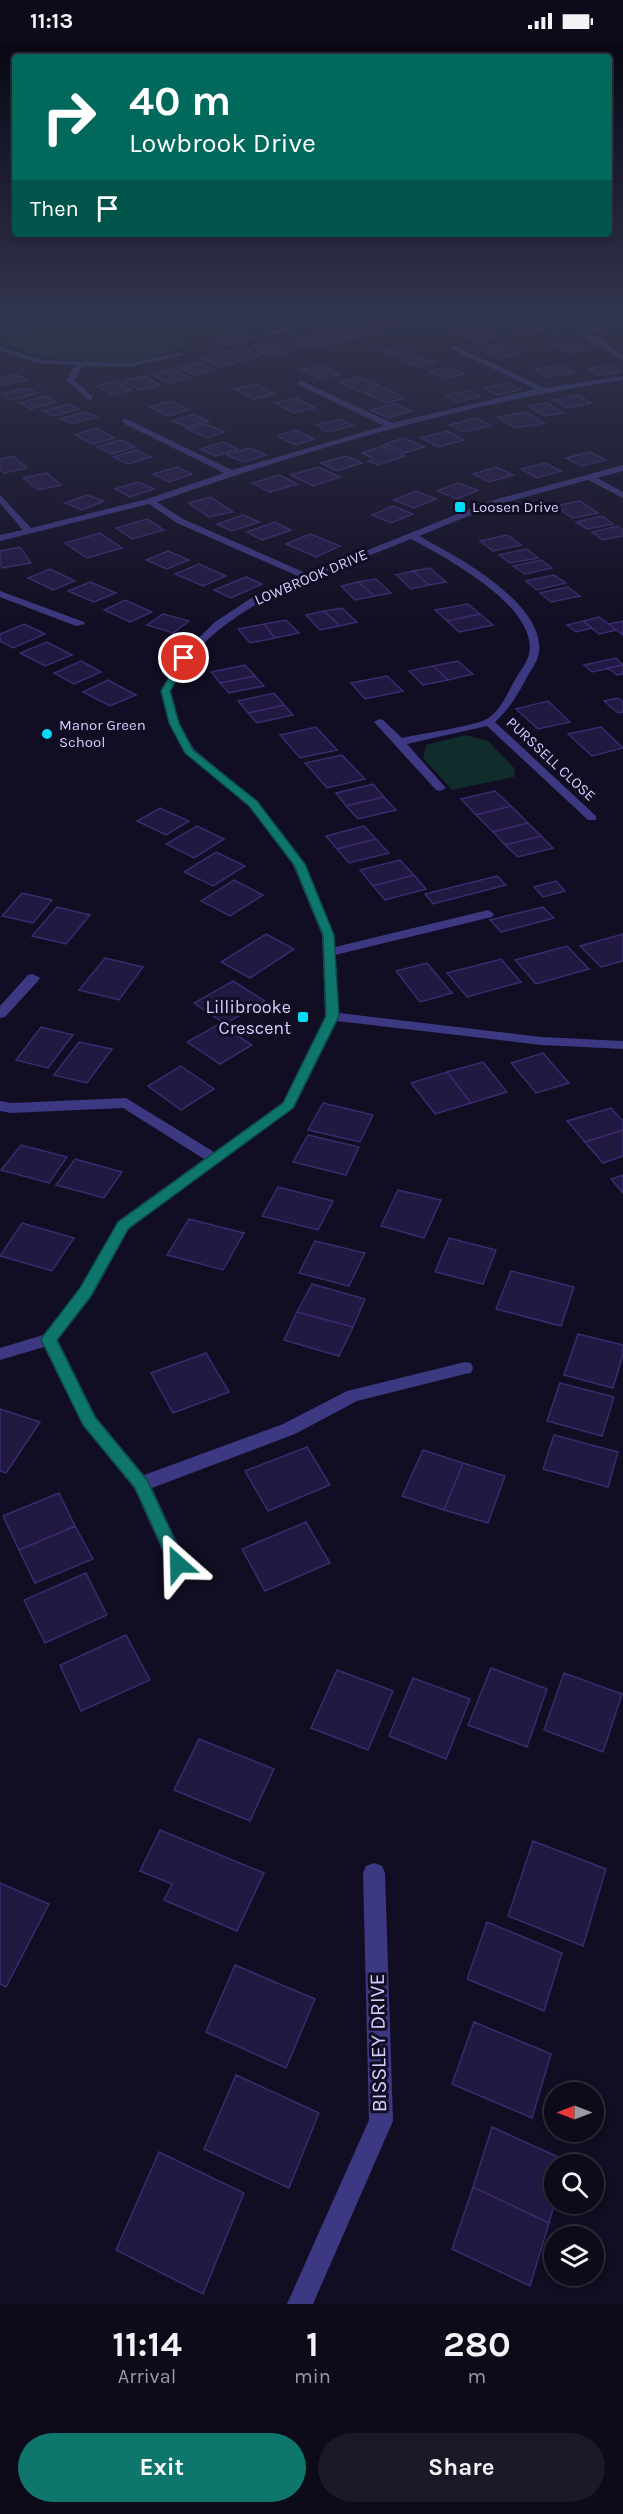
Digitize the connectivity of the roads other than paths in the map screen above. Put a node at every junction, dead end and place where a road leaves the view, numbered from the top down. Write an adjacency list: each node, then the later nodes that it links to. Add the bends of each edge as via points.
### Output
1 (127, 422): 6 (street)
2 (382, 422): 4 (street)
3 (410, 422): 4 (street)
4 (391, 426): 6 (street)
5 (623, 468): 7 (street, LOWBROOK DRIVE)
6 (231, 473): 10 (street)
7 (587, 476): 8 (street); 12 (street, LOWBROOK DRIVE, via 493,503)
8 (623, 495)
9 (0, 498): 11 (street)
10 (150, 501): 11 (street); 14 (street, via 180,520)
11 (30, 532): 13 (street)
12 (412, 536): 14 (street, LOWBROOK DRIVE); 18 (street, PURSSELL CLOSE, via 506,595 531,627 534,652 505,710)
13 (0, 538)
14 (307, 577): 23 (street, LOWBROOK DRIVE, via 259,597 219,624 184,658 166,691 174,723 189,751 253,804 299,864 328,935)
15 (0, 594): 16 (street)
16 (80, 624)
17 (379, 722): 19 (street)
18 (489, 722): 19 (street, PURSSELL CLOSE); 21 (street, PURSSELL CLOSE)
19 (400, 742): 20 (street)
20 (440, 788)
21 (592, 818)
22 (488, 914): 23 (street)
23 (330, 952): 26 (street, LOWBROOK DRIVE)
24 (33, 978): 25 (street)
25 (0, 1014)
26 (333, 1016): 27 (street, via 541,1041); 29 (street, LOWBROOK DRIVE, via 289,1105)
27 (623, 1045)
28 (0, 1106): 29 (street, via 126,1103)
29 (215, 1159): 30 (street, LOWBROOK DRIVE, via 123,1225 86,1292)
30 (49, 1339): 31 (street); 33 (street, via 89,1421)
31 (0, 1354)
32 (465, 1368): 33 (street, via 353,1396 289,1429)
33 (141, 1484): 34 (street)
34 (178, 1564)
35 (374, 1873): 36 (street, BISSLEY DRIVE, via 381,2121)
36 (300, 2304)

